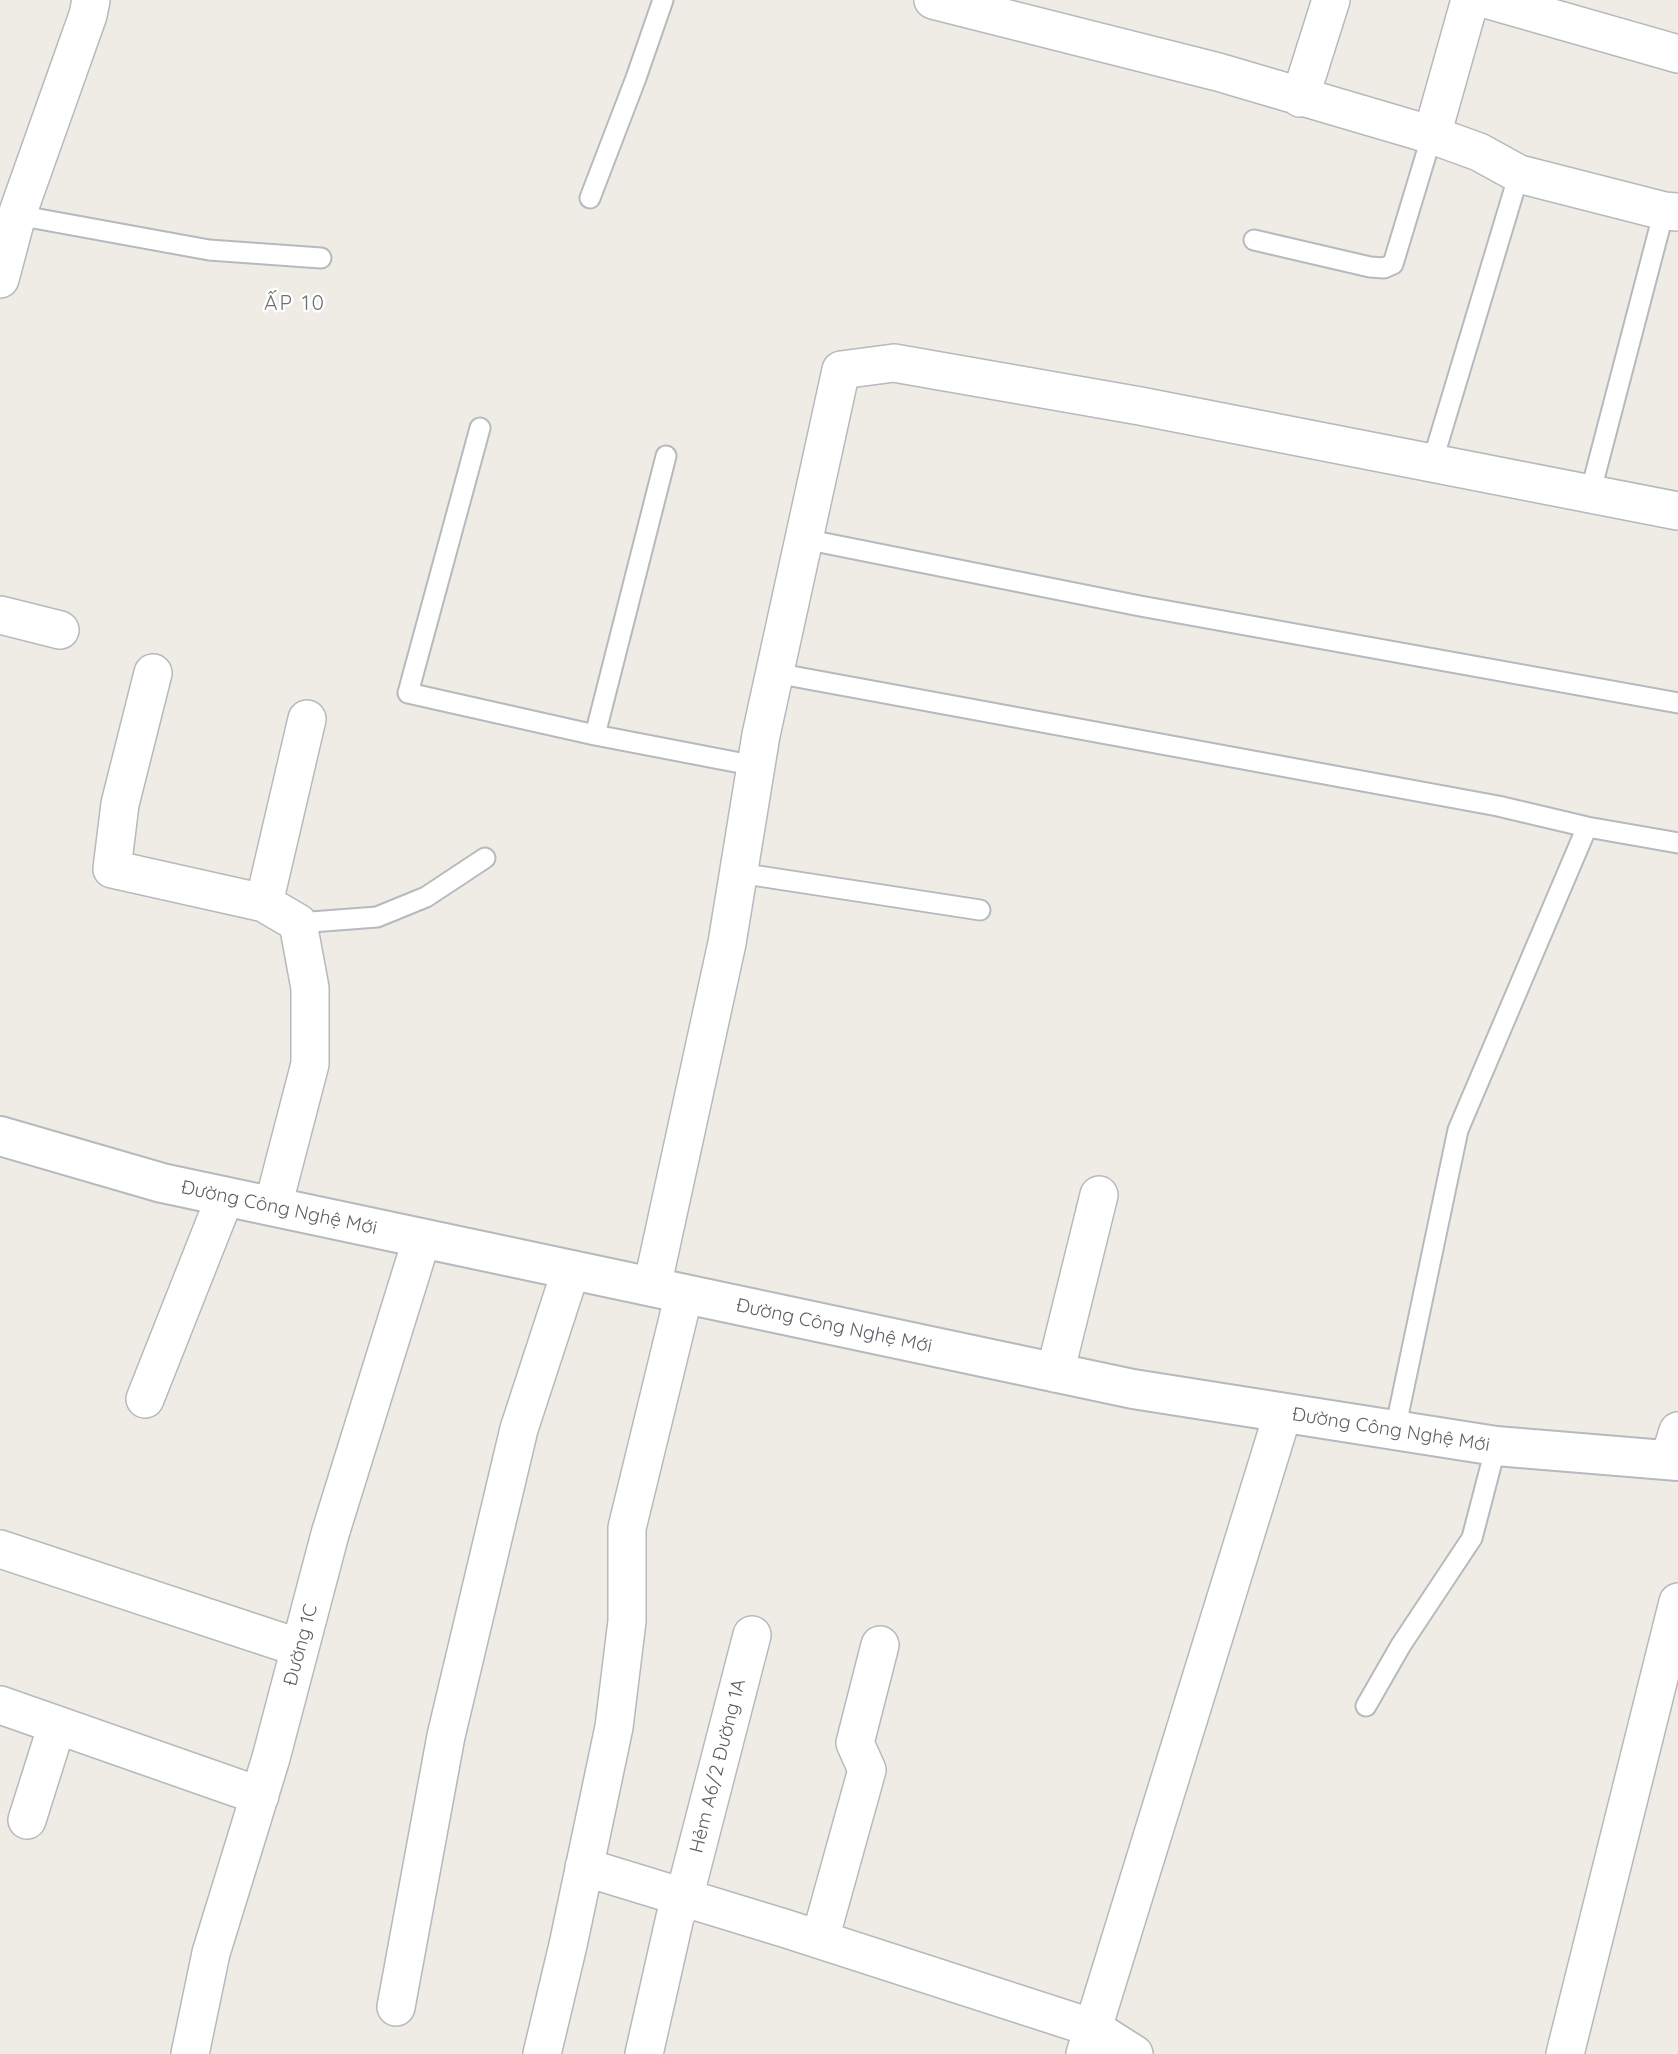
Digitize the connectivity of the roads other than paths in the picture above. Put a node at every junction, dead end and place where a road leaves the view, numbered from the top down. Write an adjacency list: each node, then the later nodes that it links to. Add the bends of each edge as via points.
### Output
1 (91, 0): 13 (street)
2 (663, 0): 11 (lane)
3 (933, 0): 8 (street, via 1218,72)
4 (1331, 0): 8 (street)
5 (1470, 0): 9 (street)
6 (1489, 0): 7 (street)
7 (1678, 54)
8 (1300, 98): 9 (street)
9 (1432, 135): 10 (street, via 1479,152); 14 (lane, via 1393,264 1370,267)
10 (1519, 174): 12 (street); 19 (lane)
11 (590, 198)
12 (1671, 211): 20 (lane)
13 (17, 215): 15 (lane, via 209,250); 16 (street)
14 (1254, 240)
15 (321, 258)
16 (0, 279)
17 (480, 428): 29 (lane, via 408,693)
18 (666, 456): 29 (lane)
19 (1432, 463): 20 (street); 22 (street, via 894,363 841,370)
20 (1590, 494): 21 (street)
21 (1678, 511)
22 (804, 539): 26 (street); 27 (lane, via 1140,606)
23 (0, 615): 24 (street)
24 (60, 630)
25 (153, 673): 35 (street, via 120,804 112,869)
26 (775, 673): 30 (street); 31 (lane, via 1498,806)
27 (1678, 703)
28 (307, 719): 35 (street)
29 (595, 735): 30 (lane)
30 (756, 766): 34 (street)
31 (1587, 827): 32 (lane); 48 (lane, via 1458,1130)
32 (1678, 843)
33 (485, 858): 37 (lane, via 426,897 377,918)
34 (739, 873): 36 (lane); 44 (street)
35 (264, 903): 37 (street)
36 (980, 910)
37 (298, 923): 41 (street, via 310,988 310,1064)
38 (0, 1136): 40 (street, Đường Công Nghệ Mới)
39 (1099, 1195): 45 (street)
40 (225, 1197): 41 (street, Đường Công Nghệ Mới); 46 (street)
41 (273, 1206): 42 (street, Đường Công Nghệ Mới)
42 (422, 1238): 43 (street, Đường Công Nghệ Mới); 55 (street, Đường 1C, via 330,1534)
43 (571, 1270): 44 (street, Đường Công Nghệ Mới); 64 (street, via 519,1429 446,1736)
44 (668, 1290): 45 (street, Đường Công Nghệ Mới); 61 (street, via 627,1528 627,1621 614,1727)
45 (1055, 1373): 47 (street, Đường Công Nghệ Mới)
46 (145, 1399)
47 (1283, 1413): 48 (street, Đường Công Nghệ Mới); 65 (street)
48 (1395, 1430): 49 (street, Đường Công Nghệ Mới)
49 (1496, 1446): 50 (street, Đường Công Nghệ Mới); 57 (lane, via 1472,1538)
50 (1675, 1451)
51 (0, 1549): 55 (street)
52 (1678, 1602): 70 (street)
53 (752, 1635): 62 (street, Hẻm A6/2 Đường 1A)
54 (880, 1645): 63 (street, via 855,1743 867,1770)
55 (300, 1648): 59 (street, Đường 1C)
56 (0, 1705): 58 (street)
57 (1366, 1706)
58 (57, 1725): 59 (street); 60 (street)
59 (260, 1796): 66 (street, Đường 1C, via 211,1953)
60 (27, 1820)
61 (584, 1867): 62 (street); 67 (street)
62 (684, 1898): 63 (street); 68 (street, Hẻm A6/2 Đường 1A, via 675,1917)
63 (820, 1939): 65 (street)
64 (396, 2007)
65 (1089, 2041): 69 (street)
66 (190, 2054)
67 (542, 2054)
68 (644, 2054)
69 (1134, 2054)
70 (1565, 2054)

